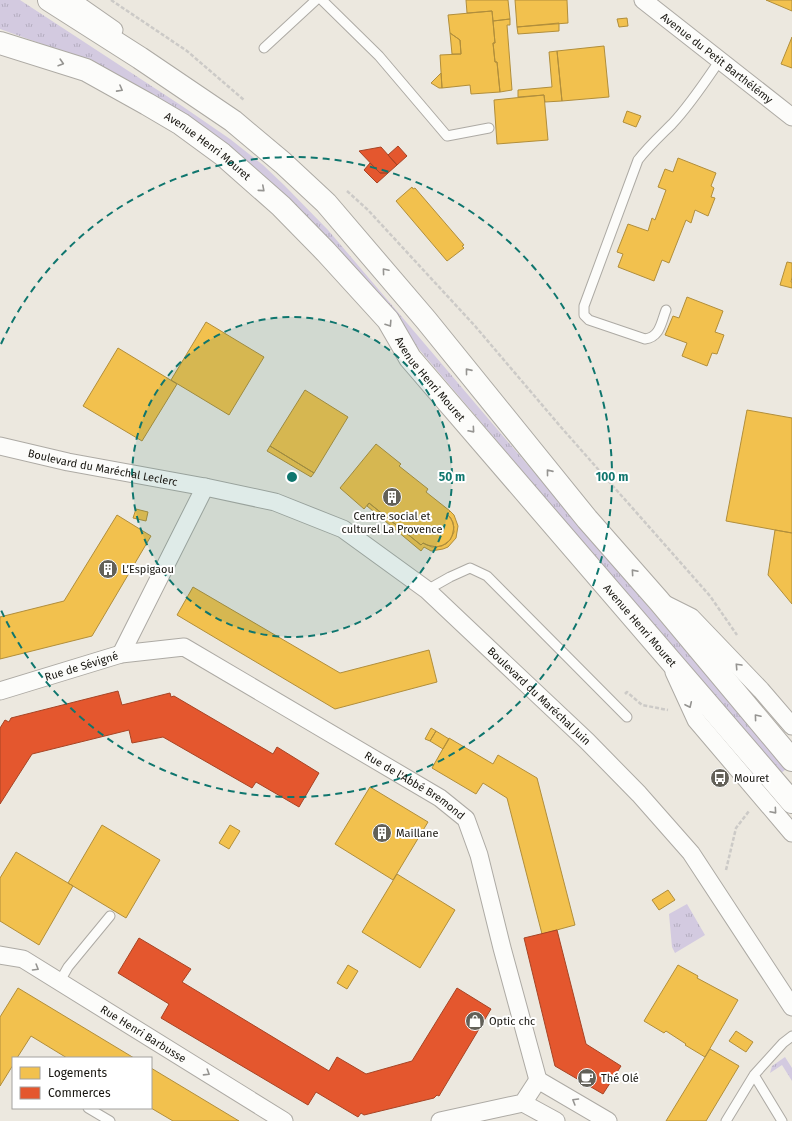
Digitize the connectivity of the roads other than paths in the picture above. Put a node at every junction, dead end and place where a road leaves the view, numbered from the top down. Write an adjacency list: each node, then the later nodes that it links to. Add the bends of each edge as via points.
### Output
1 (49, 0): 10 (main road)
2 (72, 0): 10 (street, via 216,100)
3 (316, 0): 7 (lane)
4 (322, 0): 11 (lane, via 379,56 447,136)
5 (643, 0): 8 (street, Avenue du Petit Barthélémy)
6 (0, 43): 18 (main road, Avenue Henri Mouret, one-way to 18, via 86,70 147,104 181,124 222,154 281,206 388,320 410,358)
7 (264, 48)
8 (720, 60): 9 (street, Avenue du Petit Barthélémy); 12 (lane, via 688,105 638,160 584,306 584,314 589,320 645,340 657,333)
9 (792, 117)
10 (233, 121): 16 (main road, one-way to 10, via 587,519 426,320 326,203 284,163)
11 (489, 128)
12 (666, 310)
13 (0, 446): 14 (street, Boulevard du Maréchal Leclerc, via 68,462)
14 (206, 487): 15 (street, Boulevard du Maréchal Juin, via 275,502 343,529); 17 (street, Rue de Sévigné)
15 (427, 590): 20 (lane, via 470,568 487,576); 28 (street, Boulevard du Maréchal Juin, via 588,741 639,794 691,853)
16 (659, 601): 21 (street, one-way to 16, via 691,617); 22 (main road, one-way to 16)
17 (121, 654): 19 (street, Rue de Sévigné); 31 (street, Rue de l'Abbé Bremond, via 184,647 440,798 466,819 479,855)
18 (667, 657): 23 (main road, Avenue Henri Mouret); 24 (street, one-way to 24, via 696,720)
19 (0, 691)
20 (627, 717)
21 (792, 726)
22 (792, 760)
23 (792, 802)
24 (792, 833)
25 (110, 916): 27 (lane)
26 (0, 956): 27 (street, Rue Henri Barbusse, one-way to 27, via 23,959)
27 (60, 981): 35 (street, Rue Henri Barbusse, one-way to 35)
28 (789, 997)
29 (792, 1036): 30 (lane)
30 (754, 1075): 39 (lane); 40 (lane)
31 (538, 1080): 32 (street); 38 (street, one-way to 31)
32 (523, 1103): 36 (street); 37 (street)
33 (90, 1109): 34 (lane)
34 (110, 1121)
35 (284, 1121)
36 (440, 1121)
37 (556, 1121)
38 (608, 1121)
39 (726, 1121)
40 (782, 1121)

